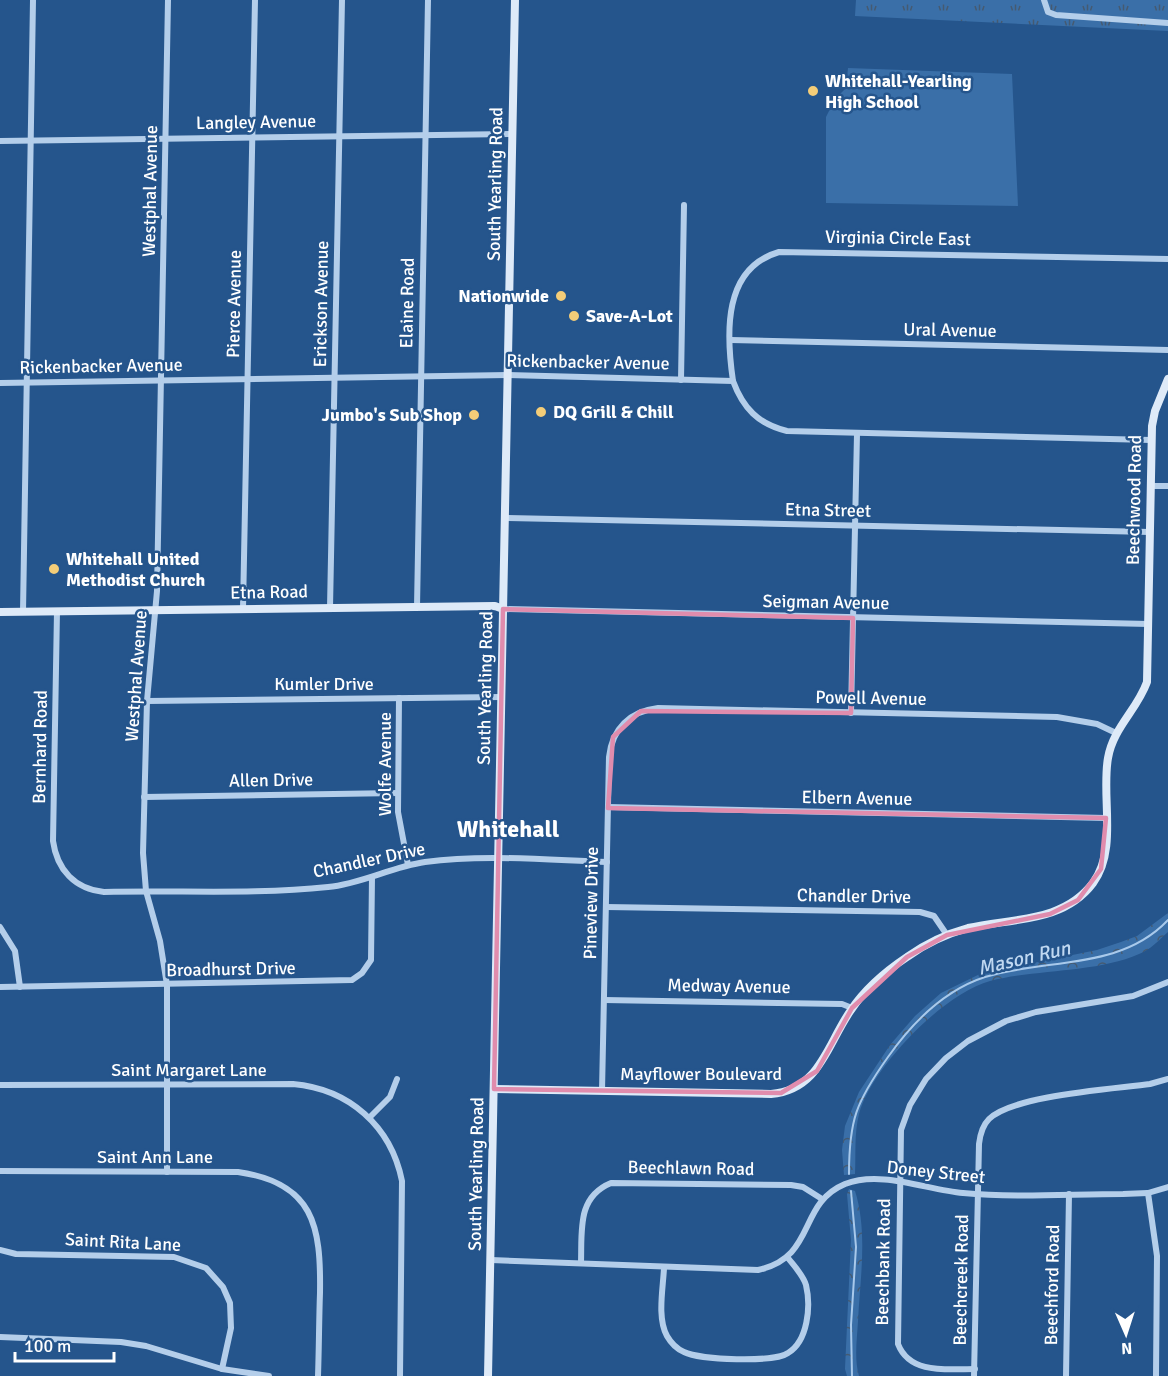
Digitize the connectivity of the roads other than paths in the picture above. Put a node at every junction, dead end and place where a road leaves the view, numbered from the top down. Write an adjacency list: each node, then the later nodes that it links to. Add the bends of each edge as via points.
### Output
1 (33, 0): 14 (street)
2 (168, 0): 13 (street, Westphal Avenue)
3 (255, 0): 12 (street, Pierce Avenue)
4 (342, 0): 11 (street, Erickson Avenue)
5 (428, 0): 10 (street, Elaine Road)
6 (515, 0): 9 (street, South Yearling Road)
7 (1044, 0): 8 (street, via 1048,12 1056,15)
8 (1168, 23)
9 (512, 134): 10 (street, Langley Avenue); 20 (street, South Yearling Road)
10 (426, 135): 11 (street, Langley Avenue); 21 (street, Elaine Road)
11 (339, 136): 12 (street, Langley Avenue); 22 (street, Erickson Avenue)
12 (252, 137): 13 (street, Langley Avenue); 23 (street, Pierce Avenue)
13 (165, 138): 14 (street, Langley Avenue); 25 (street, Westphal Avenue)
14 (30, 140): 15 (street, Langley Avenue); 28 (street)
15 (0, 141)
16 (684, 205): 26 (street)
17 (1168, 259): 18 (street, Virginia Circle East, via 779,252 762,258 741,279 732,297)
18 (731, 340): 19 (street, Ural Avenue); 27 (street, Virginia Circle East)
19 (1168, 350)
20 (508, 375): 21 (street, Rickenbacker Avenue); 26 (street, Rickenbacker Avenue); 34 (street, South Yearling Road)
21 (421, 377): 22 (street, Rickenbacker Avenue); 37 (street, Elaine Road)
22 (334, 378): 23 (street, Rickenbacker Avenue); 38 (street, Erickson Avenue)
23 (248, 379): 25 (street, Rickenbacker Avenue); 39 (street, Pierce Avenue)
24 (1168, 379): 31 (street, Beechwood Road, via 1155,411)
25 (161, 380): 28 (street, Rickenbacker Avenue); 41 (street, Westphal Avenue)
26 (681, 380): 27 (street, Rickenbacker Avenue)
27 (733, 381): 30 (street, via 745,407 768,425 796,432)
28 (26, 382): 29 (street, Rickenbacker Avenue); 44 (street)
29 (0, 383)
30 (856, 434): 31 (street); 35 (street)
31 (1151, 440): 32 (street, Beechwood Road)
32 (1150, 486): 33 (street); 36 (street, Beechwood Road)
33 (1168, 486)
34 (505, 518): 35 (street, Etna Street); 40 (street, South Yearling Road)
35 (854, 525): 36 (street, Etna Street); 45 (street)
36 (1150, 532): 46 (street, Beechwood Road)
37 (417, 607): 38 (street, Etna Road); 40 (street, Etna Road)
38 (330, 608): 39 (street, Etna Road)
39 (243, 609): 41 (street, Etna Road)
40 (503, 609): 45 (street, Seigman Avenue); 47 (street, South Yearling Road)
41 (156, 610): 42 (street, Etna Road); 49 (street, Westphal Avenue)
42 (57, 611): 44 (street, Etna Road); 61 (street, Bernhard Road, via 53,841 58,861)
43 (0, 612): 44 (street, Etna Road)
44 (23, 612)
45 (853, 618): 46 (street, Seigman Avenue); 50 (street)
46 (1149, 624): 52 (street, Mayflower Boulevard, via 1146,682)
47 (501, 697): 48 (street, Kumler Drive); 57 (street, South Yearling Road)
48 (399, 698): 49 (street, Kumler Drive); 53 (street, Wolfe Avenue)
49 (147, 701): 54 (street, Westphal Avenue)
50 (851, 712): 51 (street, Powell Avenue, via 658,708 641,711); 52 (street, Powell Avenue, via 1057,717 1097,724)
51 (626, 720): 55 (street, Pineview Drive, via 610,747)
52 (1116, 733): 56 (street, Mayflower Boulevard, via 1107,760)
53 (398, 793): 54 (street, Allen Drive); 59 (street, Wolfe Avenue)
54 (144, 797): 62 (street, Westphal Avenue)
55 (608, 807): 56 (street, Elbern Avenue); 58 (street, Pineview Drive)
56 (1106, 818): 65 (street, Mayflower Boulevard, via 1101,869 1092,885 1070,906 1050,914)
57 (498, 859): 58 (street, Chandler Drive); 59 (street, Chandler Drive); 76 (street, South Yearling Road)
58 (607, 862): 63 (street, Pineview Drive)
59 (408, 865): 60 (street, Chandler Drive)
60 (372, 877): 62 (street, Chandler Drive, via 311,889); 67 (street, Broadhurst Drive, via 371,960 352,980)
61 (70, 878): 62 (street, Chandler Drive, via 94,891)
62 (146, 891): 67 (street, Westphal Avenue, via 162,948)
63 (606, 907): 65 (street, Chandler Drive, via 920,912 934,916); 70 (street, Pineview Drive)
64 (0, 927): 69 (street, via 15,951)
65 (947, 935): 71 (street, Mayflower Boulevard, via 906,957)
66 (1168, 982): 81 (street, Beechbank Road, via 1133,996 1036,1011 1005,1021 968,1041 936,1069 910,1105 901,1130)
67 (167, 985): 69 (street, Broadhurst Drive); 75 (street, Westphal Avenue)
68 (0, 987): 69 (street, Broadhurst Drive)
69 (20, 987)
70 (604, 1000): 71 (street, Medway Avenue, via 842,1004); 77 (street, Pineview Drive)
71 (852, 1008): 77 (street, Mayflower Boulevard, via 817,1071 791,1090 771,1094)
72 (397, 1079): 78 (street, via 390,1097)
73 (1168, 1079): 83 (street, Beechcreek Road, via 1020,1104 997,1114 980,1137)
74 (0, 1085): 75 (street, Saint Margaret Lane)
75 (168, 1085): 78 (street, Saint Margaret Lane, via 306,1085 342,1097); 80 (street, Westphal Avenue)
76 (494, 1089): 77 (street, Mayflower Boulevard); 89 (street, South Yearling Road)
77 (602, 1091)
78 (370, 1117): 97 (street, Saint Margaret Lane, via 390,1144 402,1181)
79 (0, 1171): 80 (street, Saint Ann Lane)
80 (167, 1172): 96 (street, Saint Ann Lane, via 257,1175 273,1180 301,1201 315,1226 321,1254)
81 (900, 1181): 83 (street, Doney Street); 86 (street, Doney Street, via 846,1183); 94 (street, Beechbank Road, via 900,1350 922,1367)
82 (1168, 1187): 84 (street, Doney Street)
83 (978, 1193): 85 (street, Doney Street); 94 (street, Beechcreek Road)
84 (1148, 1193): 85 (street, Doney Street); 100 (street, via 1157,1256)
85 (1069, 1194): 99 (street, Beechford Road)
86 (822, 1199): 88 (street, Doney Street); 90 (street, Beechlawn Road, via 803,1187 791,1185 611,1183 594,1193 584,1209)
87 (0, 1250): 93 (street, Saint Rita Lane, via 16,1254 174,1257 206,1268 224,1287 231,1310)
88 (788, 1258): 91 (street, via 774,1267 758,1270); 91 (street, via 806,1287 806,1324 797,1346 772,1358 702,1356 675,1347 662,1318)
89 (490, 1260): 90 (street); 98 (street, South Yearling Road)
90 (581, 1262): 91 (street)
91 (664, 1268)
92 (0, 1337): 93 (street, via 121,1342)
93 (222, 1369): 95 (street)
94 (974, 1372)
95 (268, 1376)
96 (318, 1376)
97 (400, 1376)
98 (488, 1376)
99 (1066, 1376)
100 (1156, 1376)

